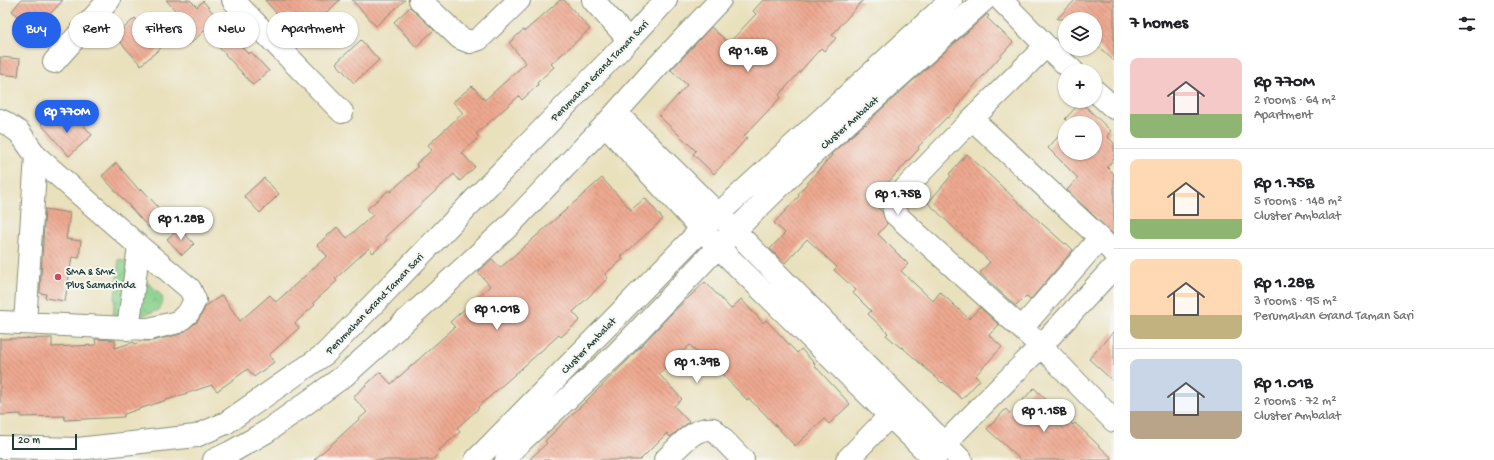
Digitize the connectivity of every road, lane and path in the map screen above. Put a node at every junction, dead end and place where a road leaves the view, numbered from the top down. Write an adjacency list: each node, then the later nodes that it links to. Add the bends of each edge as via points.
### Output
1 (109, 0): 13 (street)
2 (233, 0): 17 (street)
3 (420, 0): 4 (street, via 460,38 470,42 479,39)
4 (519, 0)
5 (593, 0): 11 (street)
6 (666, 0): 11 (street, Perumahan Grand Taman Sari)
7 (720, 0): 18 (street)
8 (951, 0): 22 (street, Cluster Ambalat)
9 (984, 0): 24 (street, Cluster Ambalat, via 814,153)
10 (1001, 0): 12 (street)
11 (629, 40): 34 (street, Perumahan Grand Taman Sari)
12 (1046, 46): 14 (street); 19 (street)
13 (54, 62)
14 (1065, 64)
15 (1102, 97): 16 (street)
16 (1114, 108)
17 (342, 112)
18 (611, 119): 22 (street); 23 (street); 35 (street, via 509,226)
19 (972, 119): 26 (street); 31 (street, via 896,198 893,205 895,214)
20 (0, 120): 21 (street, via 18,132)
21 (36, 156): 25 (street); 30 (street)
22 (718, 214): 23 (street, Cluster Ambalat); 24 (street)
23 (701, 230): 27 (street); 41 (street, Cluster Ambalat)
24 (735, 231): 27 (street, Cluster Ambalat); 36 (street)
25 (139, 246): 32 (street); 32 (street, via 190,288 195,300 189,312 178,322 149,329)
26 (1107, 246): 31 (street)
27 (718, 247): 36 (street); 42 (street, Cluster Ambalat, via 617,353 514,448)
28 (1114, 267): 33 (street)
29 (0, 322): 30 (street)
30 (25, 323): 32 (street)
31 (1022, 328): 33 (street)
32 (128, 329)
33 (1041, 346): 37 (street); 39 (street)
34 (325, 354): 35 (street); 38 (street, Perumahan Grand Taman Sari, via 226,423 196,436 77,449)
35 (344, 376): 40 (street, via 266,432)
36 (896, 409): 39 (street); 45 (street)
37 (1114, 421)
38 (0, 447)
39 (940, 452): 46 (street)
40 (214, 460)
41 (476, 460)
42 (506, 460)
43 (666, 460): 44 (street, via 690,436 705,428 714,429)
44 (743, 460)
45 (847, 460)
46 (961, 460)

